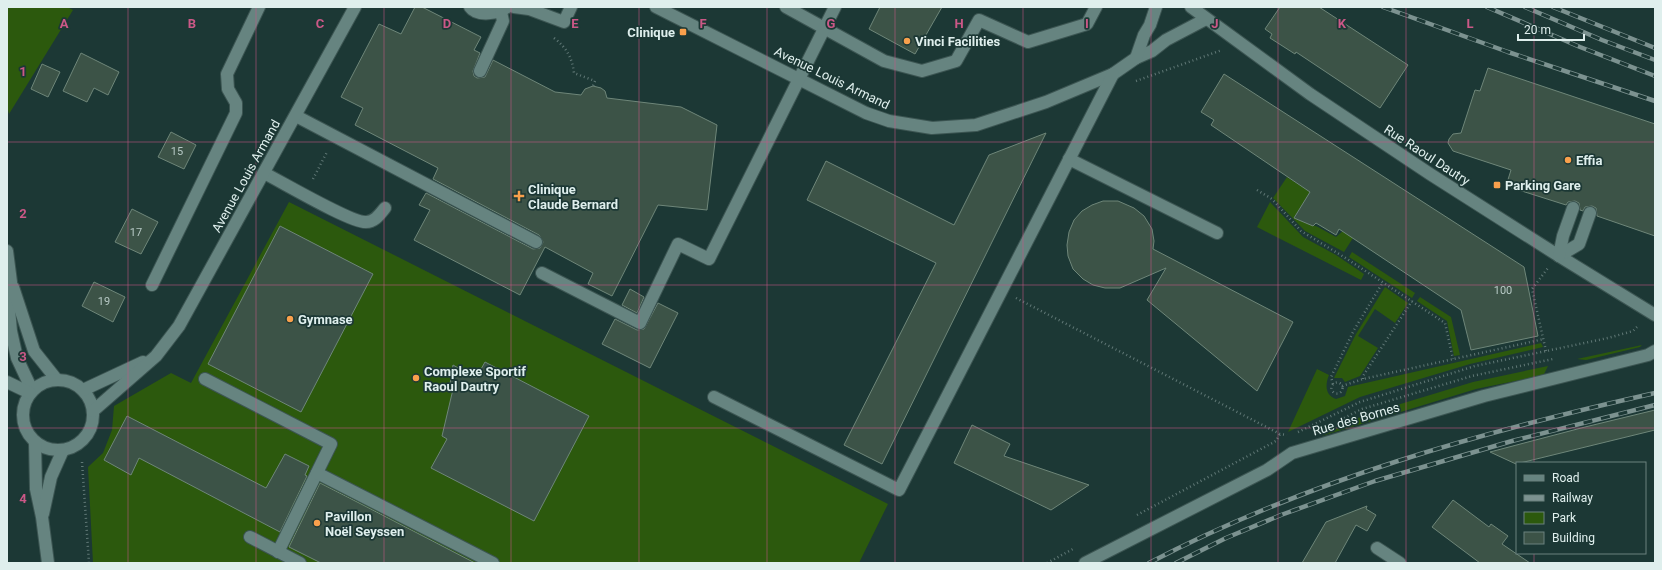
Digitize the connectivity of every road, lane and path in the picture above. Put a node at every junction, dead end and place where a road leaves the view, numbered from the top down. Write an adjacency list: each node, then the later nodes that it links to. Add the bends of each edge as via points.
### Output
1 (259, 7): 38 (street, via 227,74 228,89 236,103 236,113)
2 (355, 7): 23 (street, Avenue Louis Armand)
3 (470, 7): 12 (street, via 481,13)
4 (514, 7): 5 (street, via 529,9 564,22)
5 (571, 7)
6 (656, 7): 20 (street, Avenue Louis Armand)
7 (786, 7): 14 (street)
8 (835, 7): 14 (street)
9 (1096, 7): 14 (street, via 1087,24 1028,42 979,20 956,61 922,71 884,61)
10 (1156, 7): 17 (street)
11 (1191, 7): 13 (street, Rue Raoul Dautry)
12 (504, 9): 18 (street, via 503,21)
13 (1206, 19): 17 (street, Avenue Louis Armand); 33 (street, Rue Raoul Dautry, via 1310,94)
14 (824, 28): 20 (street)
15 (551, 36): 22 (path, via 565,47 572,59 574,73 595,81)
16 (1227, 48): 21 (path)
17 (1136, 58): 19 (street, Avenue Louis Armand)
18 (480, 71)
19 (1113, 74): 20 (street, Avenue Louis Armand, via 1046,102 976,125 932,128 889,121 866,113); 24 (street)
20 (798, 78): 35 (street, via 709,259 678,244 640,323)
21 (1136, 81)
22 (593, 86)
23 (296, 116): 25 (street, Avenue Louis Armand); 31 (street)
24 (1069, 159): 30 (street); 57 (street, via 899,490)
25 (264, 172): 27 (street, via 350,218 366,222 379,217); 47 (street, Avenue Louis Armand, via 179,326)
26 (1257, 190): 37 (path, via 1272,199 1301,231)
27 (385, 208)
28 (1573, 208): 33 (street)
29 (1590, 213): 33 (street, via 1579,244)
30 (1217, 233)
31 (536, 242)
32 (7, 251): 36 (street)
33 (1558, 256): 41 (street, Rue Raoul Dautry)
34 (1549, 266): 44 (path, via 1532,289)
35 (542, 273)
36 (11, 282): 43 (street); 51 (street, via 34,352)
37 (1383, 282): 40 (path); 53 (path, via 1331,377)
38 (152, 285)
39 (1014, 297): 60 (path)
40 (1412, 301): 48 (path, via 1445,323); 50 (path)
41 (1655, 316)
42 (1637, 327): 45 (path, via 1633,331 1608,338)
43 (9, 334): 56 (street)
44 (1544, 339): 45 (path); 48 (path)
45 (1546, 351): 59 (path, via 1475,366 1360,402)
46 (1655, 351): 77 (street, Rue des Bornes, via 1648,355 1484,396 1292,453 1267,470)
47 (156, 356): 55 (street, Avenue Louis Armand); 58 (street, Avenue Louis Armand)
48 (1452, 359): 50 (path)
49 (205, 379): 65 (street, via 331,444)
50 (1363, 379): 54 (path)
51 (56, 380): 55 (street, via 75,384); 56 (street, via 48,381)
52 (7, 382): 56 (street)
53 (1333, 384): 54 (path, via 1338,382); 54 (path, via 1332,390 1337,393 1342,391)
54 (1342, 386)
55 (83, 390): 58 (street)
56 (31, 392): 62 (street, via 25,401 23,419 24,427)
57 (714, 397)
58 (93, 411): 63 (street, via 93,422 89,432 82,441)
59 (1297, 432)
60 (1280, 434): 61 (path); 67 (path, via 1276,441)
61 (1290, 435)
62 (35, 442): 63 (street, via 51,450); 66 (street, via 36,490)
63 (63, 450): 66 (street, via 51,477)
64 (82, 462): 73 (path)
65 (317, 473): 71 (street); 75 (street)
66 (42, 517): 72 (street)
67 (1130, 519)
68 (250, 537): 71 (street)
69 (1074, 548): 76 (path)
70 (1377, 548): 78 (street)
71 (278, 552): 74 (street)
72 (48, 563)
73 (89, 563)
74 (300, 563)
75 (493, 563)
76 (1047, 563)
77 (1085, 563)
78 (1400, 563)

